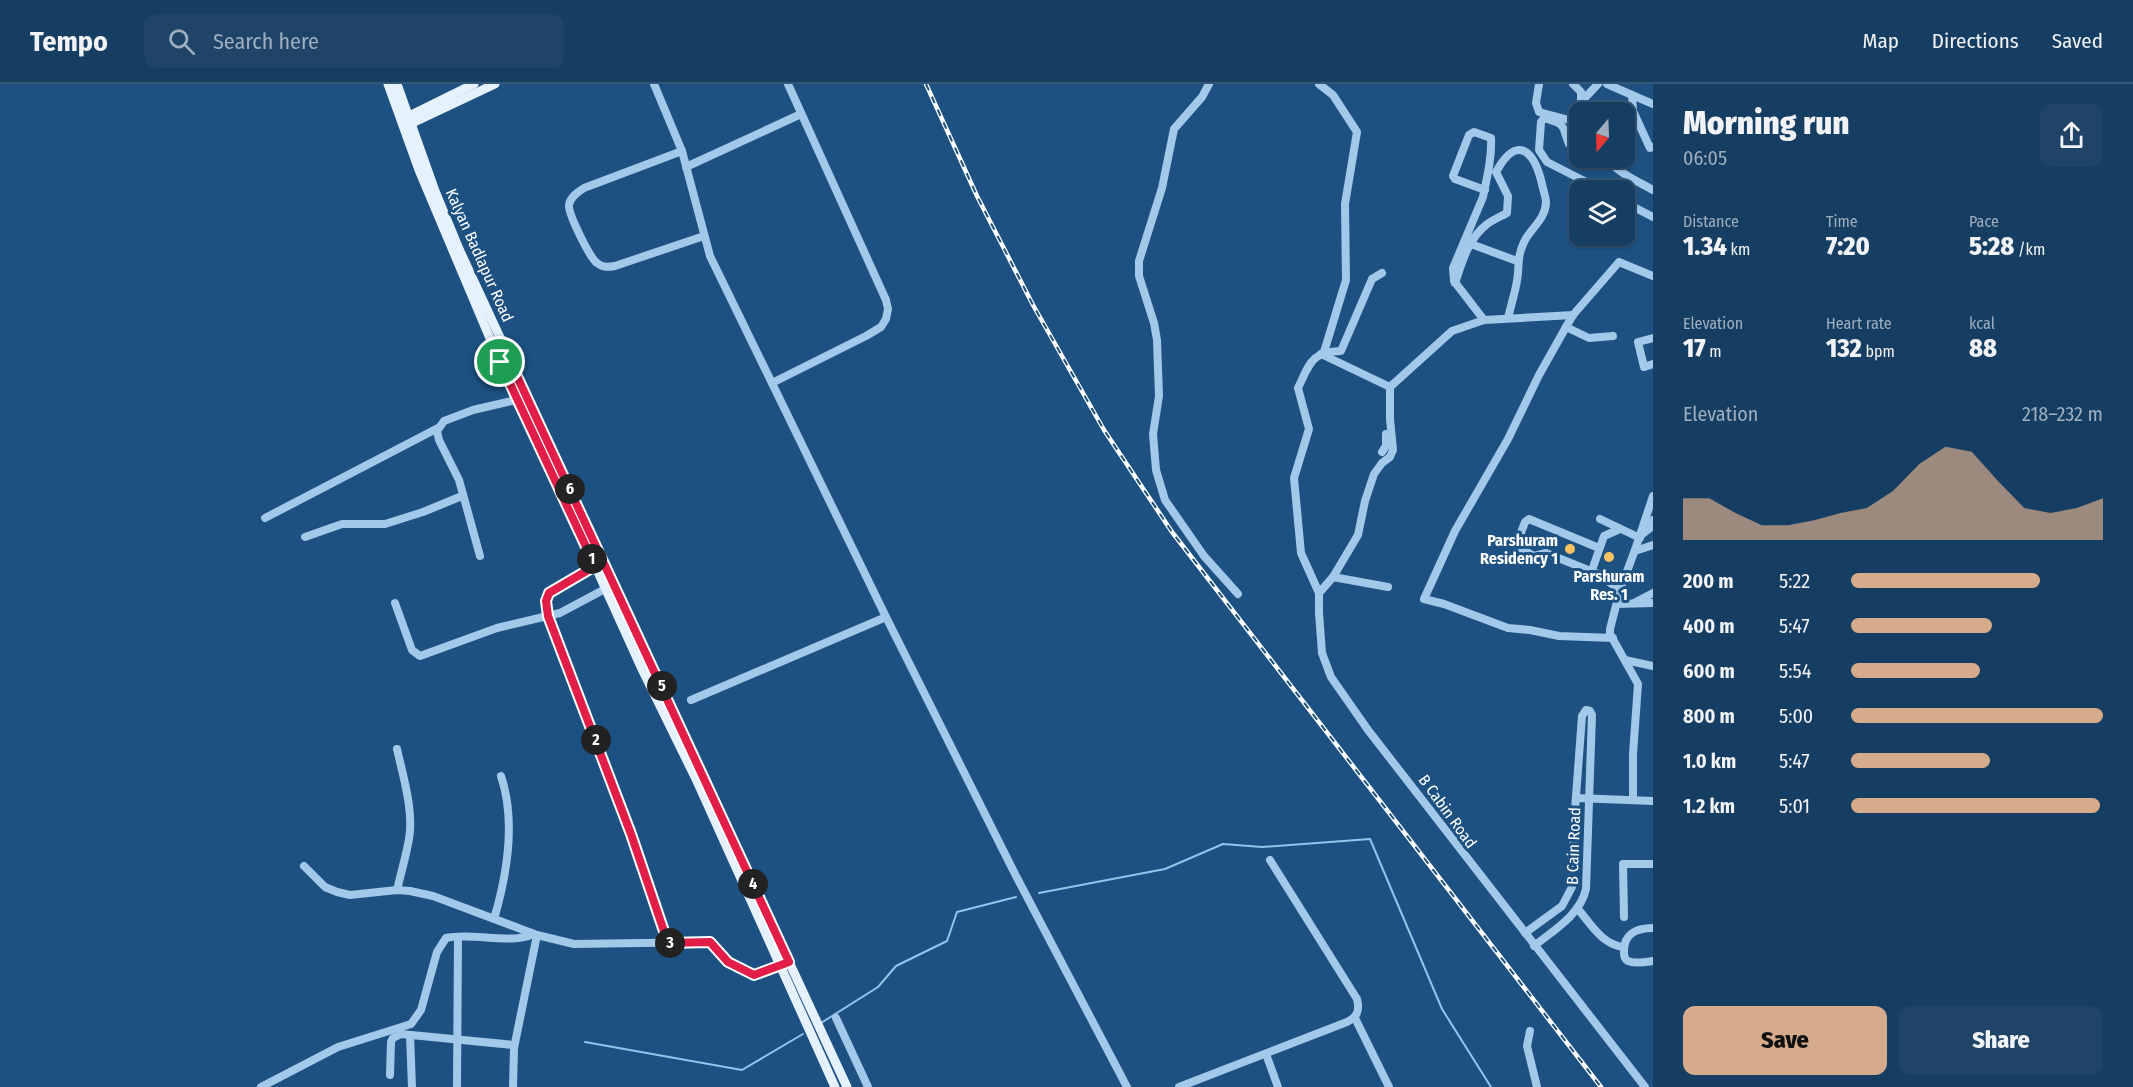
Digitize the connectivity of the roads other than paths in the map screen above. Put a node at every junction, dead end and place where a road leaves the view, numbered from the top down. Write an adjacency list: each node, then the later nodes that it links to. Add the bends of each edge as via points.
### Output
1 (388, 84): 18 (main road, Kalyan Badlapur Road)
2 (397, 84): 18 (main road, Kalyan Badlapur Road)
3 (474, 84): 18 (main road)
4 (495, 84): 18 (main road)
5 (654, 84): 21 (street)
6 (788, 84): 16 (street)
7 (1209, 84): 70 (street, via 1174,129 1162,189 1139,261 1139,276 1157,340 1159,396 1153,434 1156,470 1165,500 1204,556)
8 (1318, 84): 41 (street, via 1333,95 1357,132 1345,204 1346,280)
9 (1539, 84): 17 (street, via 1539,112)
10 (1573, 84): 14 (street, via 1581,92)
11 (1598, 84): 14 (street)
12 (1607, 84): 13 (street)
13 (1632, 95): 15 (street); 20 (street, via 1633,111 1650,148)
14 (1581, 102)
15 (1653, 104)
16 (801, 114): 22 (street); 44 (street, via 888,309 881,327)
17 (1569, 120)
18 (406, 122): 42 (main road, Kalyan Badlapur Road)
19 (1569, 144): 24 (street, via 1562,125 1544,118 1539,150 1547,162)
20 (1653, 147)
21 (682, 152): 22 (street); 29 (street, via 584,188 571,199 569,210 590,255 602,266 615,266)
22 (686, 166): 29 (street)
23 (1620, 168): 26 (street)
24 (1582, 180)
25 (1485, 190): 25 (street, via 1453,176 1469,135 1474,132 1491,138); 34 (street, via 1453,268)
26 (1653, 190)
27 (1635, 208): 28 (street)
28 (1653, 217)
29 (705, 236): 44 (street, via 710,256)
30 (1471, 244): 31 (street); 31 (street, via 1485,225 1506,213 1508,196 1496,172 1503,158 1517,149 1537,165 1546,203); 34 (street, via 1464,253)
31 (1517, 261): 36 (street)
32 (1382, 273): 41 (street, via 1372,279 1341,351)
33 (1653, 276): 35 (street, via 1619,262)
34 (1455, 284): 37 (street)
35 (1573, 315): 36 (street); 38 (street)
36 (1508, 318): 37 (street)
37 (1484, 320): 45 (street, via 1452,331)
38 (1566, 327): 39 (street, via 1589,338); 77 (street, via 1455,531 1424,599 1508,628 1559,636)
39 (1613, 336)
40 (1653, 338): 43 (street, via 1638,342 1644,367)
41 (1322, 353): 45 (street); 68 (street, via 1311,361 1298,388 1309,429 1294,478 1301,553)
42 (504, 359): 46 (main road, Kalyan Badlapur Road); 62 (main road, Kalyan Badlapur Road)
43 (1653, 364)
44 (771, 383): 76 (street)
45 (1390, 387): 48 (street)
46 (516, 400): 47 (street, via 473,410 444,421); 62 (main road, Kalyan Badlapur Road)
47 (438, 428): 50 (street, via 439,440 459,480); 52 (street)
48 (1385, 434): 49 (street); 64 (street, via 1393,450 1374,474 1358,535)
49 (1382, 452)
50 (462, 496): 57 (street, via 385,524 342,524); 61 (street)
51 (1653, 496): 56 (street)
52 (265, 518)
53 (1600, 519): 55 (street)
54 (1653, 520): 56 (street)
55 (1620, 529): 56 (street); 59 (street, via 1605,534)
56 (1640, 536): 60 (street)
57 (305, 537)
58 (1653, 545): 60 (street)
59 (1599, 548): 63 (street); 63 (street, via 1529,519 1516,541 1518,548 1534,556 1546,554)
60 (1635, 550): 67 (street)
61 (480, 556)
62 (599, 564): 66 (main road, Kalyan Badlapur Road); 75 (street, via 549,593); 78 (main road, Kalyan Badlapur Road)
63 (1591, 573): 67 (street)
64 (1333, 577): 65 (street); 68 (street)
65 (1388, 588)
66 (605, 589): 75 (street); 79 (main road, Kalyan Badlapur Road)
67 (1620, 590): 73 (street)
68 (1319, 593): 98 (street, B Cabin Road, via 1322,653 1331,676)
69 (1653, 593): 74 (street)
70 (1238, 594)
71 (395, 603): 75 (street, via 412,651 420,656 497,628)
72 (1653, 603): 74 (street)
73 (1617, 604): 74 (street); 77 (street)
74 (1632, 604)
75 (548, 616): 101 (street)
76 (886, 617): 82 (street); 122 (street)
77 (1611, 636): 80 (street)
78 (640, 639): 79 (main road); 89 (main road, Kalyan Badlapur Road)
79 (630, 644): 89 (main road, Kalyan Badlapur Road)
80 (1624, 660): 81 (street); 87 (street, via 1638,684)
81 (1653, 666)
82 (691, 700)
83 (397, 749): 93 (street, via 405,782 410,837)
84 (501, 776): 96 (street, via 508,818 503,881)
85 (1576, 798): 86 (street, B Cain Road); 86 (street, B Cain Road, via 1582,716 1586,710 1593,716); 98 (street, B Cain Road, via 1572,887 1562,906)
86 (1588, 799): 87 (street, B Cain Road); 94 (street, B Cain Road, via 1586,889)
87 (1633, 800): 88 (street, B Cain Road)
88 (1653, 801)
89 (720, 822): 105 (main road, Kalyan Badlapur Road)
90 (1270, 860): 107 (street, via 1357,999)
91 (1653, 864): 95 (street, via 1623,864)
92 (304, 866): 93 (street, via 325,887 337,892 350,895)
93 (397, 890): 96 (street, via 433,896)
94 (1577, 908): 102 (street, B Cain Road); 103 (street, via 1606,942)
95 (1624, 916)
96 (494, 919): 99 (street)
97 (1653, 928): 103 (street, via 1630,933)
98 (1524, 933): 102 (street, B Cabin Road)
99 (535, 935): 100 (street); 101 (street, via 574,944); 112 (street)
100 (458, 937): 111 (street); 115 (street, via 442,942 421,1010 411,1024 338,1047)
101 (668, 943): 105 (street, via 710,942 728,962 754,975)
102 (1534, 946): 127 (street, B Cabin Road)
103 (1624, 947): 104 (street, via 1629,962)
104 (1653, 962)
105 (784, 964): 109 (main road, Kalyan Badlapur Road)
106 (836, 1018): 121 (street)
107 (1355, 1018): 113 (street); 125 (street)
108 (1530, 1031): 126 (street, via 1527,1046)
109 (817, 1034): 119 (main road, Kalyan Badlapur Road); 120 (main road, Kalyan Badlapur Road)
110 (410, 1035): 111 (street); 114 (street, via 393,1038); 116 (street)
111 (458, 1040): 112 (street); 117 (street)
112 (514, 1045): 118 (street)
113 (1266, 1054): 123 (street); 124 (street)
114 (390, 1075)
115 (261, 1087)
116 (412, 1087)
117 (457, 1087)
118 (513, 1087)
119 (835, 1087)
120 (847, 1087)
121 (868, 1087)
122 (1127, 1087)
123 (1179, 1087)
124 (1278, 1087)
125 (1389, 1087)
126 (1537, 1087)
127 (1645, 1087)

